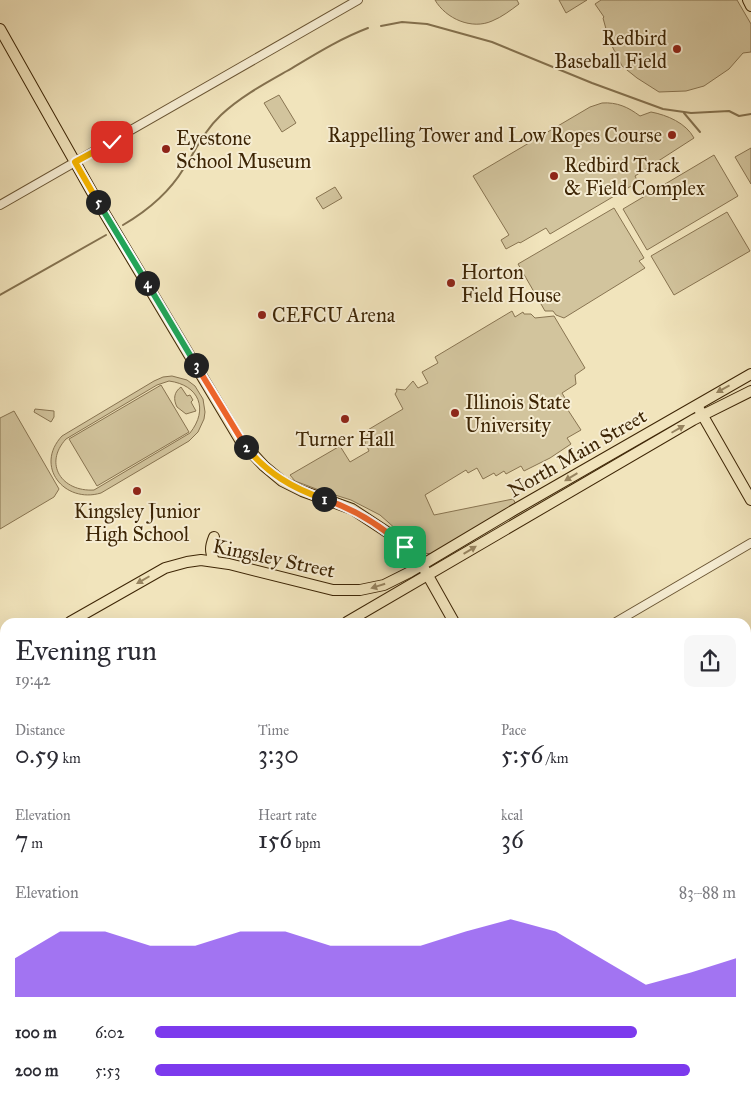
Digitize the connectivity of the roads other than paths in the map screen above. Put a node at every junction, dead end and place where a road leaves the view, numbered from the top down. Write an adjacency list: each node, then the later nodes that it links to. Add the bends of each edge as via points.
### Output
1 (358, 0): 5 (street)
2 (748, 0): 3 (main road)
3 (751, 6)
4 (0, 29): 5 (main road)
5 (75, 162): 6 (street); 15 (main road, via 251,453 288,484 352,509 372,521)
6 (0, 205)
7 (751, 374): 9 (main road, North Main Street, one-way to 9)
8 (751, 391): 10 (main road, North Main Street)
9 (696, 404): 10 (main road); 15 (main road, North Main Street, one-way to 15)
10 (702, 415): 11 (main road); 16 (main road, North Main Street, one-way to 10)
11 (751, 500)
12 (214, 537): 14 (main road, via 210,553)
13 (751, 543): 20 (street)
14 (214, 561): 15 (main road, Kingsley Street, one-way to 14, via 384,585 346,591); 17 (main road, Kingsley Street, one-way to 17, via 187,562 165,568)
15 (422, 565): 16 (main road)
16 (428, 575): 18 (main road, North Main Street); 19 (main road)
17 (77, 618)
18 (353, 618)
19 (452, 618)
20 (623, 618)

